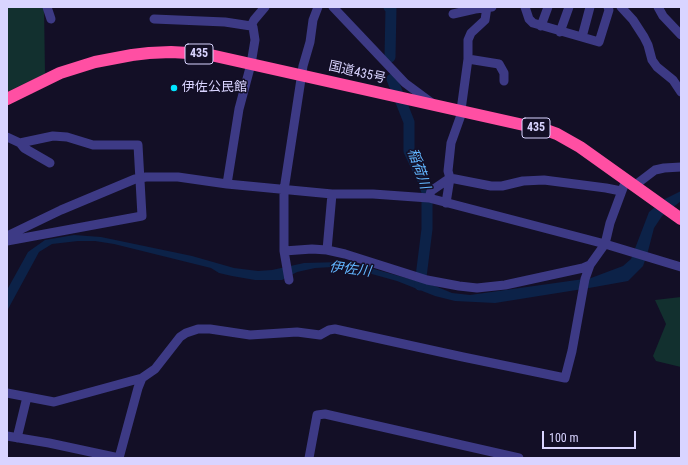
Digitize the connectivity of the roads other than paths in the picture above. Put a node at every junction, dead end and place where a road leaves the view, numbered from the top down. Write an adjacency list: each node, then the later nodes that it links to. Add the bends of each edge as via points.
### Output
1 (48, 7): 15 (street)
2 (265, 7): 17 (street)
3 (318, 7): 24 (street)
4 (333, 7): 28 (street, via 405,83)
5 (489, 7): 14 (street); 22 (street, via 485,20 471,32 468,40)
6 (525, 7): 18 (street, via 529,19)
7 (548, 7): 18 (street)
8 (568, 7): 19 (street)
9 (590, 7): 21 (street)
10 (608, 7): 21 (street, via 599,42)
11 (621, 7): 26 (street, via 644,37 652,60 673,80)
12 (658, 7): 13 (street)
13 (663, 11): 20 (street)
14 (453, 14)
15 (51, 19)
16 (154, 19): 17 (street)
17 (252, 26): 23 (street, via 255,40)
18 (541, 26): 19 (street)
19 (560, 32): 21 (street)
20 (681, 35)
21 (582, 37)
22 (468, 59): 25 (street, via 499,64 504,72); 29 (street)
23 (251, 64): 24 (highway, 国道435号 / 435); 27 (highway, 国道435号 / 435, via 200,54 171,52 132,55 77,67); 36 (street)
24 (302, 75): 28 (highway, 国道435号 / 435); 38 (street)
25 (504, 81)
26 (681, 92)
27 (7, 99)
28 (435, 105): 29 (highway, 国道435号 / 435)
29 (460, 110): 35 (street, via 459,122 451,143 448,171); 37 (highway, 国道435号 / 435, via 558,134 580,147)
30 (7, 137): 31 (street)
31 (20, 143): 32 (street); 34 (street, via 53,136 67,137 93,145 138,145)
32 (50, 163)
33 (681, 167): 37 (street, via 656,170)
34 (141, 178): 36 (street, via 178,177); 43 (street, via 96,194); 44 (street, via 142,216)
35 (450, 178): 37 (street, via 491,186 544,180 606,188); 40 (street, via 431,191); 41 (street)
36 (227, 184): 38 (street)
37 (627, 186): 42 (highway, 国道435号 / 435, via 651,198); 45 (street, via 610,223)
38 (284, 190): 39 (street); 47 (street)
39 (332, 194): 40 (street); 46 (street)
40 (429, 198): 41 (street)
41 (446, 203): 45 (street)
42 (676, 216)
43 (7, 236)
44 (7, 241)
45 (605, 244): 48 (street); 49 (street)
46 (327, 250): 47 (street, via 312,249); 49 (street, via 427,280 477,288)
47 (284, 254): 50 (street)
48 (681, 267)
49 (589, 268): 51 (street, via 565,378 335,329 320,335 297,332 250,335 198,329 180,337 156,369)
50 (289, 280)
51 (142, 378): 53 (street, via 54,402); 55 (street, via 119,458)
52 (7, 393): 53 (street)
53 (27, 397): 55 (street)
54 (7, 436): 55 (street)
55 (18, 438)
56 (309, 458): 57 (street, via 316,415 325,414)
57 (519, 458)

